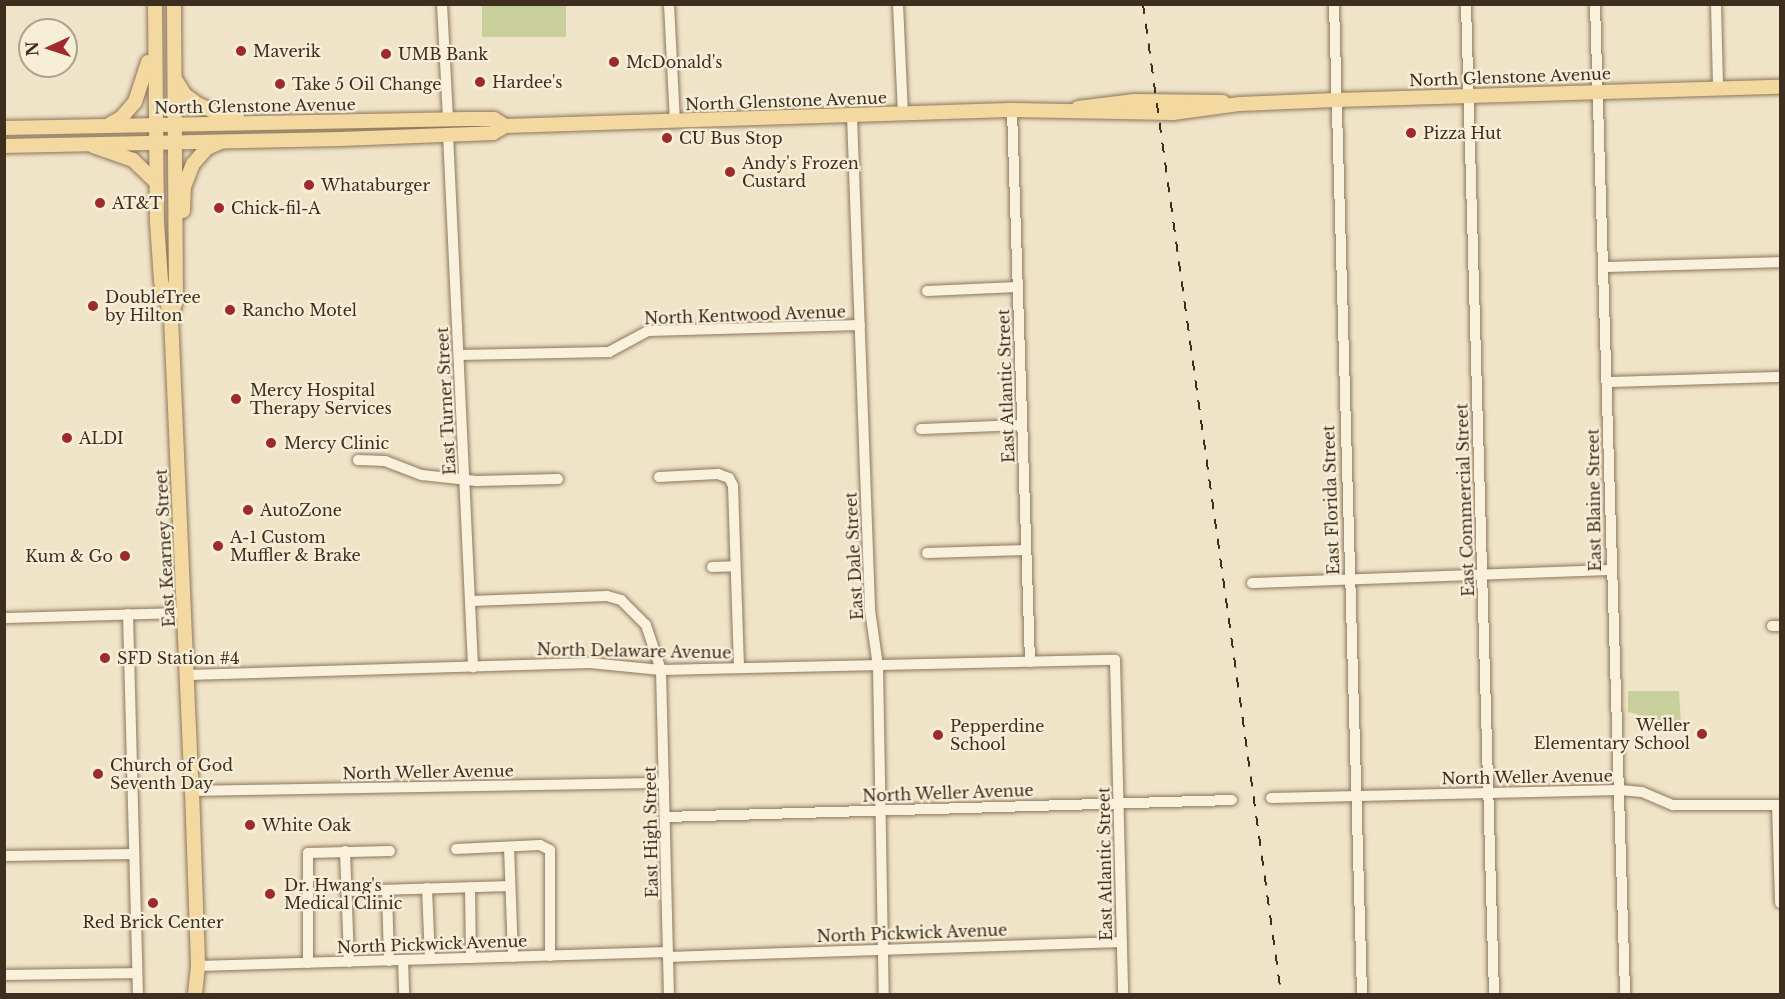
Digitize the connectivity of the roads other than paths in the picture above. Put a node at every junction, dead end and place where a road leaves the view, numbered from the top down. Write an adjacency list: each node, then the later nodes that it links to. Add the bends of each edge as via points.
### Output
1 (148, 4): 26 (main road, via 148,64 143,86 126,114)
2 (155, 4): 27 (main road, East Kearney Street)
3 (174, 4): 11 (main road, East Kearney Street)
4 (442, 4): 20 (street)
5 (669, 4): 24 (street)
6 (898, 4): 18 (street)
7 (1334, 4): 16 (street, East Florida Street)
8 (1466, 4): 15 (street, East Commercial Street)
9 (1595, 4): 14 (street, East Blaine Street)
10 (1716, 4): 13 (street)
11 (174, 77): 22 (main road, via 185,95 223,115 317,114); 25 (main road, East Kearney Street)
12 (1780, 87): 13 (main road, North Glenstone Avenue)
13 (1718, 88): 14 (main road, North Glenstone Avenue)
14 (1597, 91): 15 (main road, North Glenstone Avenue); 40 (street, East Blaine Street)
15 (1468, 94): 16 (main road, North Glenstone Avenue); 59 (street, East Commercial Street)
16 (1335, 100): 17 (main road, North Glenstone Avenue, via 1240,104 1135,101 1068,110); 60 (street, East Florida Street)
17 (1012, 110): 18 (main road, North Glenstone Avenue); 41 (street, East Atlantic Street)
18 (903, 113): 19 (main road, North Glenstone Avenue)
19 (852, 116): 24 (main road, North Glenstone Avenue); 44 (street, East Dale Street)
20 (448, 119): 22 (main road, North Glenstone Avenue); 23 (main road, North Glenstone Avenue); 31 (main road, via 438,127 395,129)
21 (4, 121): 28 (main road)
22 (352, 121): 25 (main road, North Glenstone Avenue)
23 (499, 122): 24 (main road, North Glenstone Avenue); 30 (main road, North Glenstone Avenue, via 494,133)
24 (675, 122)
25 (173, 123): 27 (main road, North Glenstone Avenue); 33 (main road, East Kearney Street)
26 (108, 124): 27 (main road, North Glenstone Avenue); 28 (main road, North Glenstone Avenue)
27 (154, 124): 32 (main road, East Kearney Street)
28 (60, 125): 29 (main road, North Glenstone Avenue)
29 (4, 128)
30 (448, 134): 31 (main road, North Glenstone Avenue); 45 (street, East Turner Street)
31 (387, 136): 34 (main road, North Glenstone Avenue)
32 (155, 141): 33 (main road, North Glenstone Avenue); 35 (main road, North Glenstone Avenue); 37 (main road, East Kearney Street)
33 (174, 141): 34 (main road, North Glenstone Avenue); 38 (main road, East Kearney Street)
34 (230, 141): 38 (main road, via 207,148 193,164 184,187 182,226)
35 (85, 143): 36 (main road, North Glenstone Avenue); 37 (main road, via 133,160)
36 (4, 146)
37 (156, 182): 43 (main road, East Kearney Street, via 161,281)
38 (174, 240): 43 (main road, East Kearney Street, via 176,299)
39 (1780, 262): 40 (street)
40 (1603, 267): 47 (street, East Blaine Street)
41 (1018, 287): 42 (street); 48 (street, East Atlantic Street)
42 (927, 291)
43 (171, 316): 63 (main road, East Kearney Street)
44 (860, 325): 45 (street, North Kentwood Avenue, via 648,331 609,352); 68 (street, East Dale Street, via 870,609)
45 (459, 356): 52 (street, East Turner Street)
46 (1780, 377): 47 (street)
47 (1607, 382): 58 (street, East Blaine Street)
48 (1022, 425): 49 (street); 54 (street, East Atlantic Street)
49 (921, 429)
50 (358, 460): 52 (street, via 379,459 417,475)
51 (660, 477): 56 (street, via 733,475)
52 (465, 479): 53 (street); 62 (street, East Turner Street)
53 (558, 479)
54 (1026, 550): 55 (street); 67 (street, East Atlantic Street)
55 (927, 553)
56 (735, 566): 57 (street); 70 (street)
57 (712, 567)
58 (1611, 570): 59 (street); 74 (street, East Blaine Street)
59 (1482, 576): 60 (street); 76 (street, East Commercial Street)
60 (1349, 581): 61 (street); 77 (street, East Florida Street)
61 (1252, 583)
62 (471, 601): 69 (street, East Turner Street); 71 (street, East High Street, via 585,596 621,600 646,625)
63 (185, 613): 64 (street); 72 (main road, East Kearney Street)
64 (128, 614): 65 (street); 88 (street)
65 (4, 618)
66 (1115, 660): 67 (street, North Delaware Avenue); 80 (street, East Atlantic Street)
67 (1030, 662): 68 (street, North Delaware Avenue)
68 (878, 666): 70 (street, North Delaware Avenue); 82 (street, East Dale Street)
69 (474, 667): 71 (street, North Delaware Avenue, via 590,663); 72 (street, North Delaware Avenue)
70 (740, 668): 71 (street, North Delaware Avenue)
71 (661, 670): 73 (street, East High Street)
72 (188, 675): 75 (main road, East Kearney Street)
73 (664, 783): 75 (street, North Weller Avenue); 83 (street, East High Street)
74 (1620, 790): 76 (street, North Weller Avenue); 81 (street, North Weller Avenue, via 1642,792 1673,806); 118 (street, East Blaine Street)
75 (192, 791): 107 (main road, East Kearney Street)
76 (1489, 792): 77 (street, North Weller Avenue); 117 (street, East Commercial Street)
77 (1356, 796): 78 (street, North Weller Avenue); 116 (street, East Florida Street)
78 (1271, 798)
79 (1232, 800): 80 (street, North Weller Avenue)
80 (1119, 801): 82 (street, North Weller Avenue); 96 (street, East Atlantic Street)
81 (1779, 805): 95 (street)
82 (881, 811): 83 (street, North Weller Avenue); 97 (street, East Dale Street)
83 (666, 818): 98 (street, East High Street)
84 (509, 847): 85 (street); 90 (street); 99 (street, via 540,845 550,850)
85 (456, 849)
86 (345, 851): 87 (street); 94 (street); 106 (street, via 312,852 306,856)
87 (390, 851)
88 (134, 854): 89 (street); 108 (street)
89 (4, 856)
90 (510, 886): 91 (street); 100 (street)
91 (470, 887): 92 (street); 101 (street)
92 (427, 888): 93 (street); 102 (street)
93 (387, 890): 94 (street); 104 (street)
94 (346, 891): 105 (street)
95 (1780, 903)
96 (1122, 942): 97 (street, North Pickwick Avenue); 115 (street, East Atlantic Street)
97 (883, 949): 98 (street, North Pickwick Avenue); 114 (street, East Dale Street)
98 (668, 955): 99 (street, North Pickwick Avenue); 113 (street, East High Street)
99 (550, 956): 100 (street, North Pickwick Avenue)
100 (513, 957): 101 (street, North Pickwick Avenue)
101 (471, 958): 102 (street, North Pickwick Avenue)
102 (430, 959): 103 (street, North Pickwick Avenue)
103 (403, 960): 104 (street, North Pickwick Avenue); 112 (street)
104 (390, 961): 105 (street, North Pickwick Avenue)
105 (349, 962): 106 (street, North Pickwick Avenue)
106 (308, 963): 107 (street, North Pickwick Avenue)
107 (198, 966): 111 (main road, East Kearney Street)
108 (137, 973): 109 (street); 110 (street)
109 (7, 975)
110 (138, 994)
111 (195, 994)
112 (404, 994)
113 (669, 994)
114 (884, 994)
115 (1123, 994)
116 (1362, 994)
117 (1494, 994)
118 (1625, 994)

